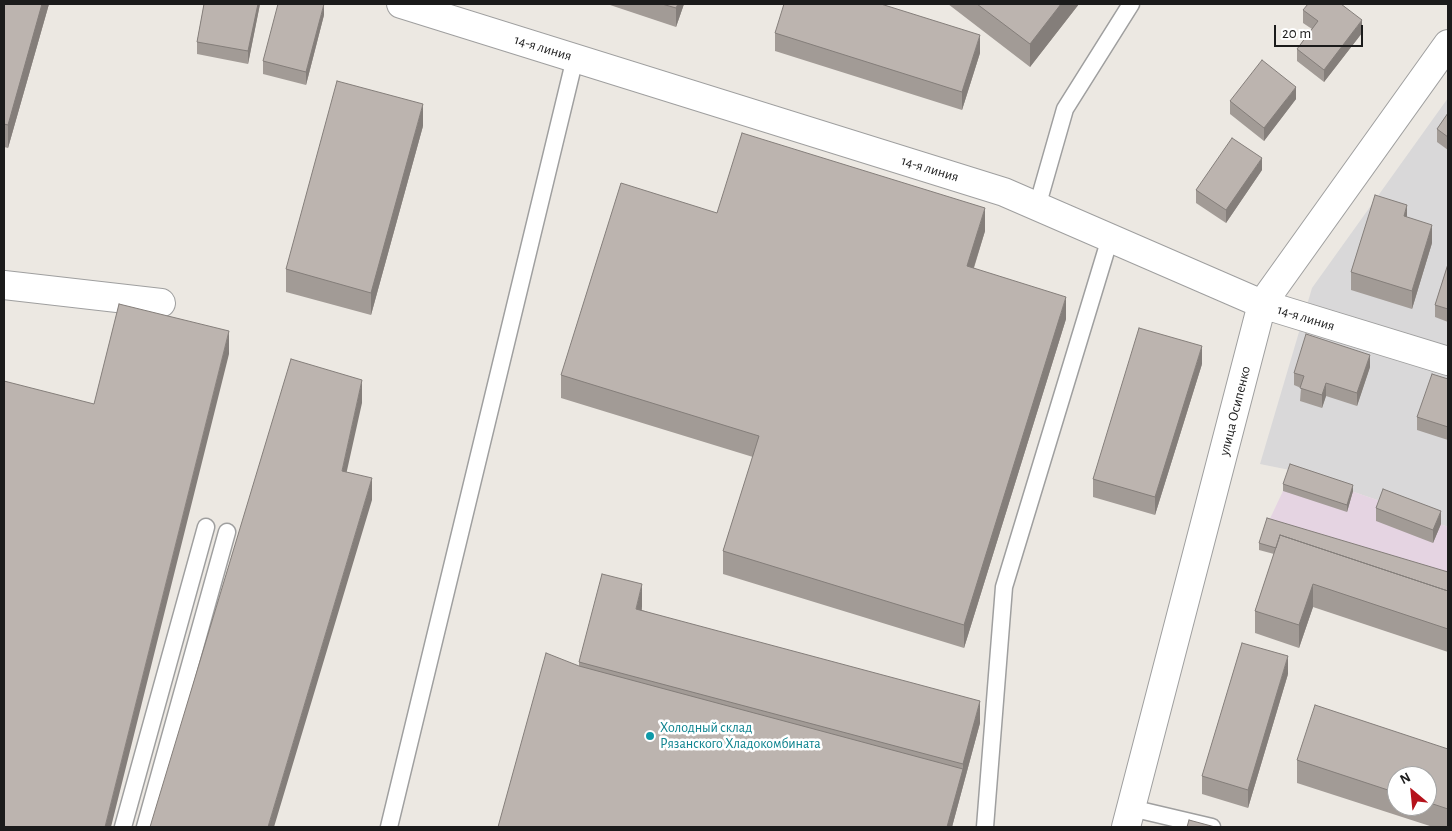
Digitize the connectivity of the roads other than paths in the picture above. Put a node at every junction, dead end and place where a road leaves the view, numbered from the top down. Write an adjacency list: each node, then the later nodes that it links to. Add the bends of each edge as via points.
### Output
1 (401, 4): 4 (street, 14-я линия)
2 (1131, 4): 5 (lane, via 1066,109)
3 (1448, 44): 9 (street, улица Осипенко)
4 (575, 58): 5 (street, 14-я линия, via 1004,192); 16 (lane)
5 (1038, 207): 6 (street, 14-я линия)
6 (1110, 238): 9 (street, 14-я линия); 17 (lane, via 1004,588)
7 (4, 285): 8 (street)
8 (161, 303)
9 (1262, 304): 10 (street, 14-я линия); 13 (street, улица Осипенко)
10 (1448, 361)
11 (206, 527): 14 (lane)
12 (227, 532): 15 (lane)
13 (1129, 818): 18 (lane)
14 (123, 827)
15 (145, 827)
16 (389, 827)
17 (985, 827)
18 (1212, 827)

